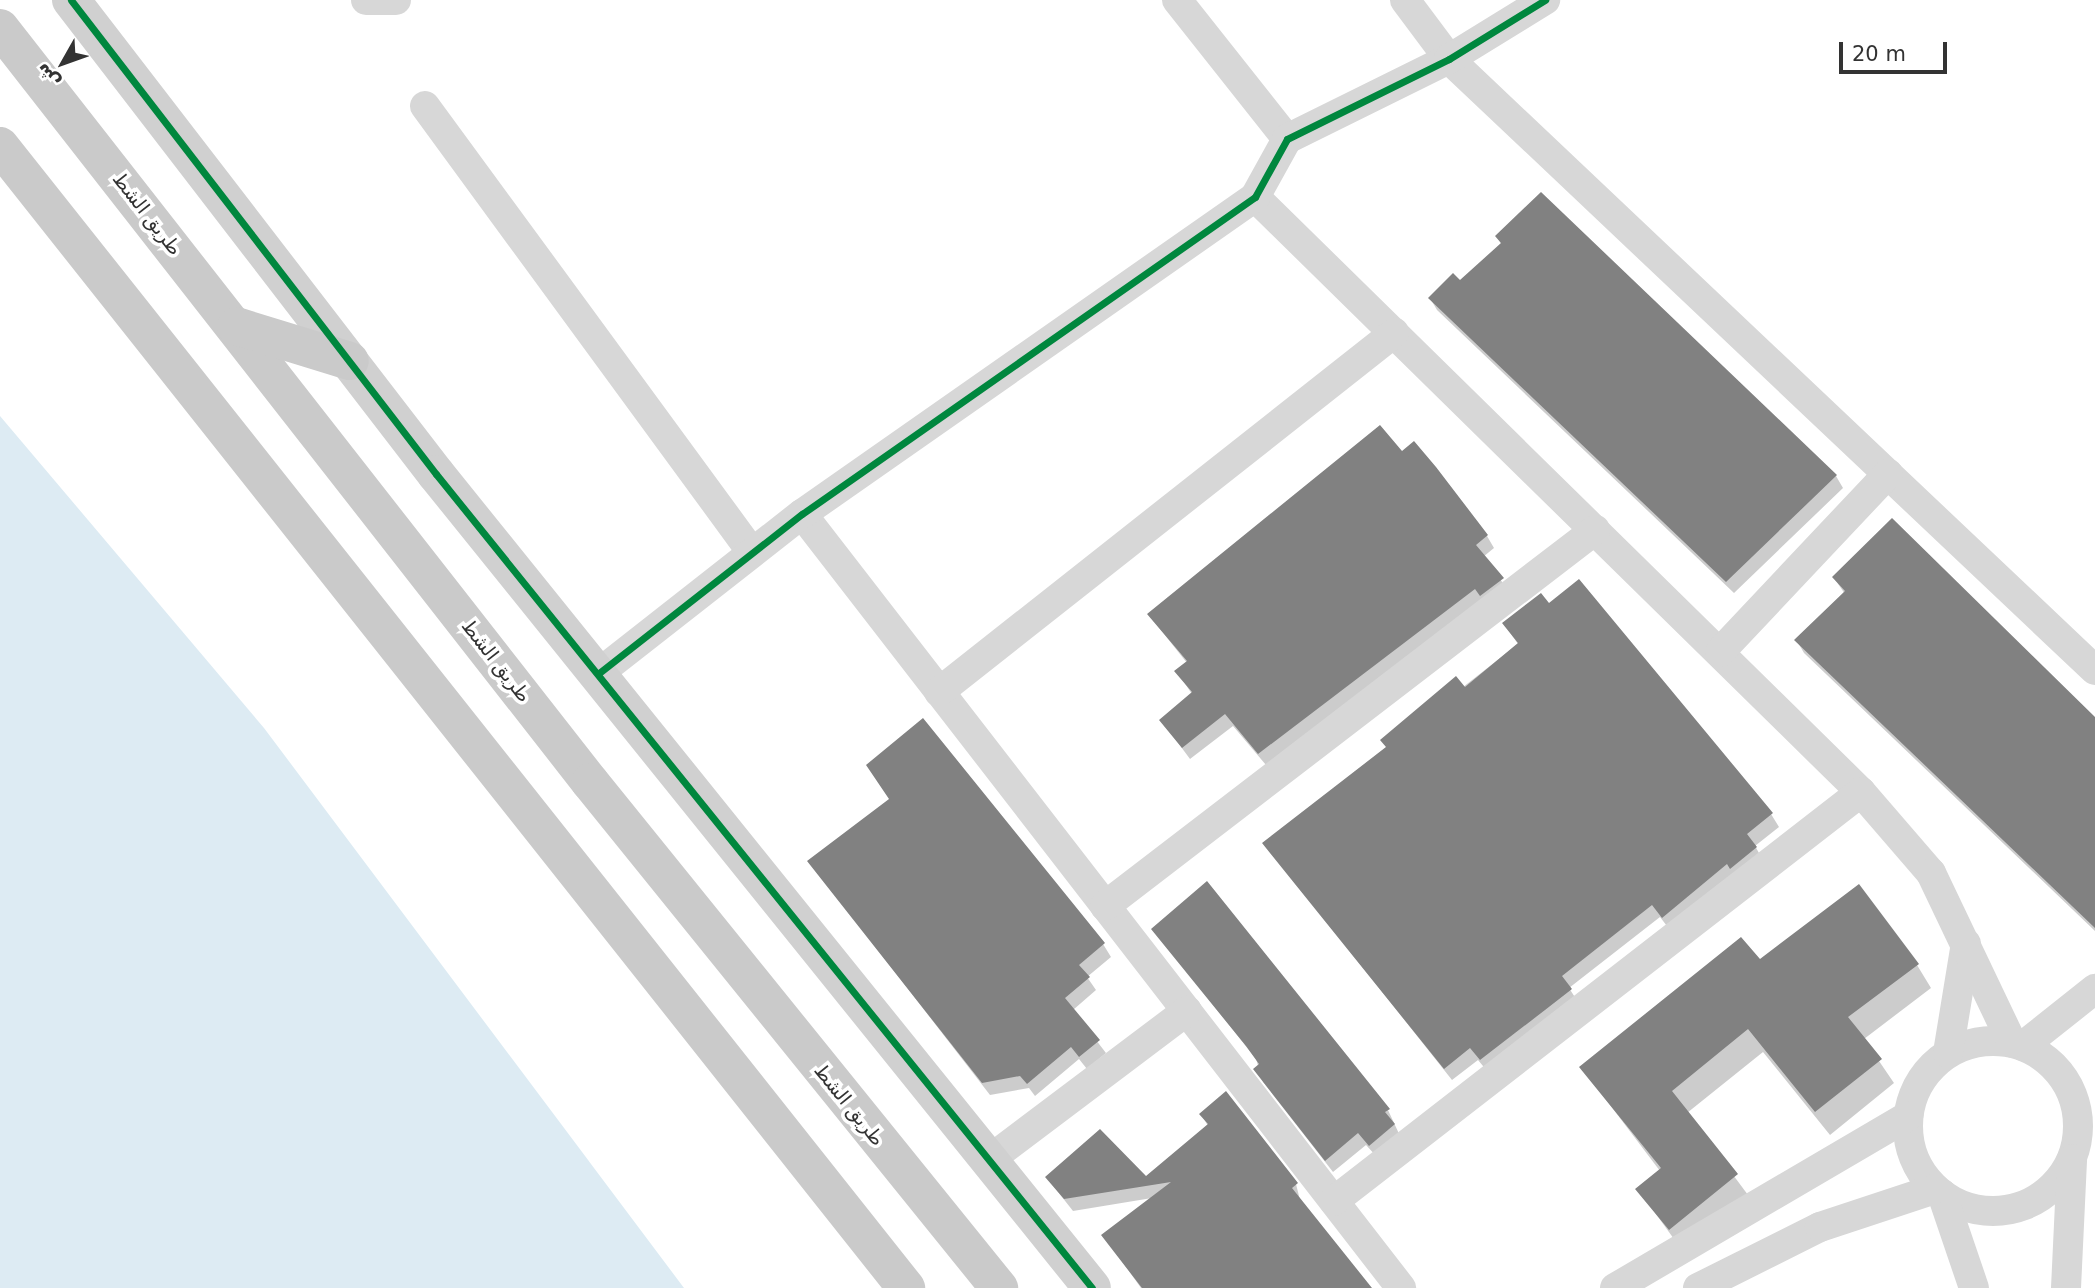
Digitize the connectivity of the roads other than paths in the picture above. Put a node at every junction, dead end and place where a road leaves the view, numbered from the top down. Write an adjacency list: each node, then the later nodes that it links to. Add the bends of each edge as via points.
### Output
1 (71, 0): 15 (street)
2 (366, 0): 3 (street)
3 (396, 0)
4 (1177, 0): 10 (street)
5 (1405, 0): 8 (street)
6 (1545, 0): 8 (street)
7 (0, 28): 13 (main road, طريق الشط)
8 (1449, 59): 10 (street); 16 (street)
9 (425, 106): 19 (street)
10 (1287, 139): 12 (street)
11 (0, 146): 37 (main road)
12 (1255, 197): 14 (street); 17 (street)
13 (236, 326): 15 (main road); 38 (main road, طريق الشط, via 590,782)
14 (1394, 333): 18 (street); 23 (street)
15 (350, 361): 22 (street)
16 (1888, 474): 20 (street); 21 (street)
17 (802, 514): 19 (street); 23 (street)
18 (1595, 530): 20 (street); 25 (street)
19 (751, 551): 22 (street)
20 (1720, 652): 24 (street)
21 (2095, 670)
22 (599, 673): 33 (street)
23 (939, 692): 25 (street)
24 (1861, 792): 26 (street, via 1911,842 1958,918); 35 (street)
25 (1105, 906): 28 (street)
26 (1966, 943): 29 (street); 30 (street)
27 (2095, 989): 29 (street)
28 (1187, 1011): 33 (street); 35 (street)
29 (2017, 1044): 30 (street, via 1979,1041); 32 (street, via 2065,1081)
30 (1948, 1053): 31 (street, via 1918,1085)
31 (1908, 1116): 34 (street, via 1911,1149); 36 (street)
32 (2082, 1137): 34 (street, via 2049,1190 2017,1208 1984,1210); 43 (street)
33 (989, 1160): 39 (street)
34 (1939, 1192): 41 (street, via 1820,1227); 42 (street)
35 (1334, 1201): 40 (street)
36 (1630, 1284)
37 (906, 1288)
38 (999, 1288)
39 (1092, 1288)
40 (1401, 1288)
41 (1699, 1288)
42 (1974, 1288)
43 (2066, 1288)

